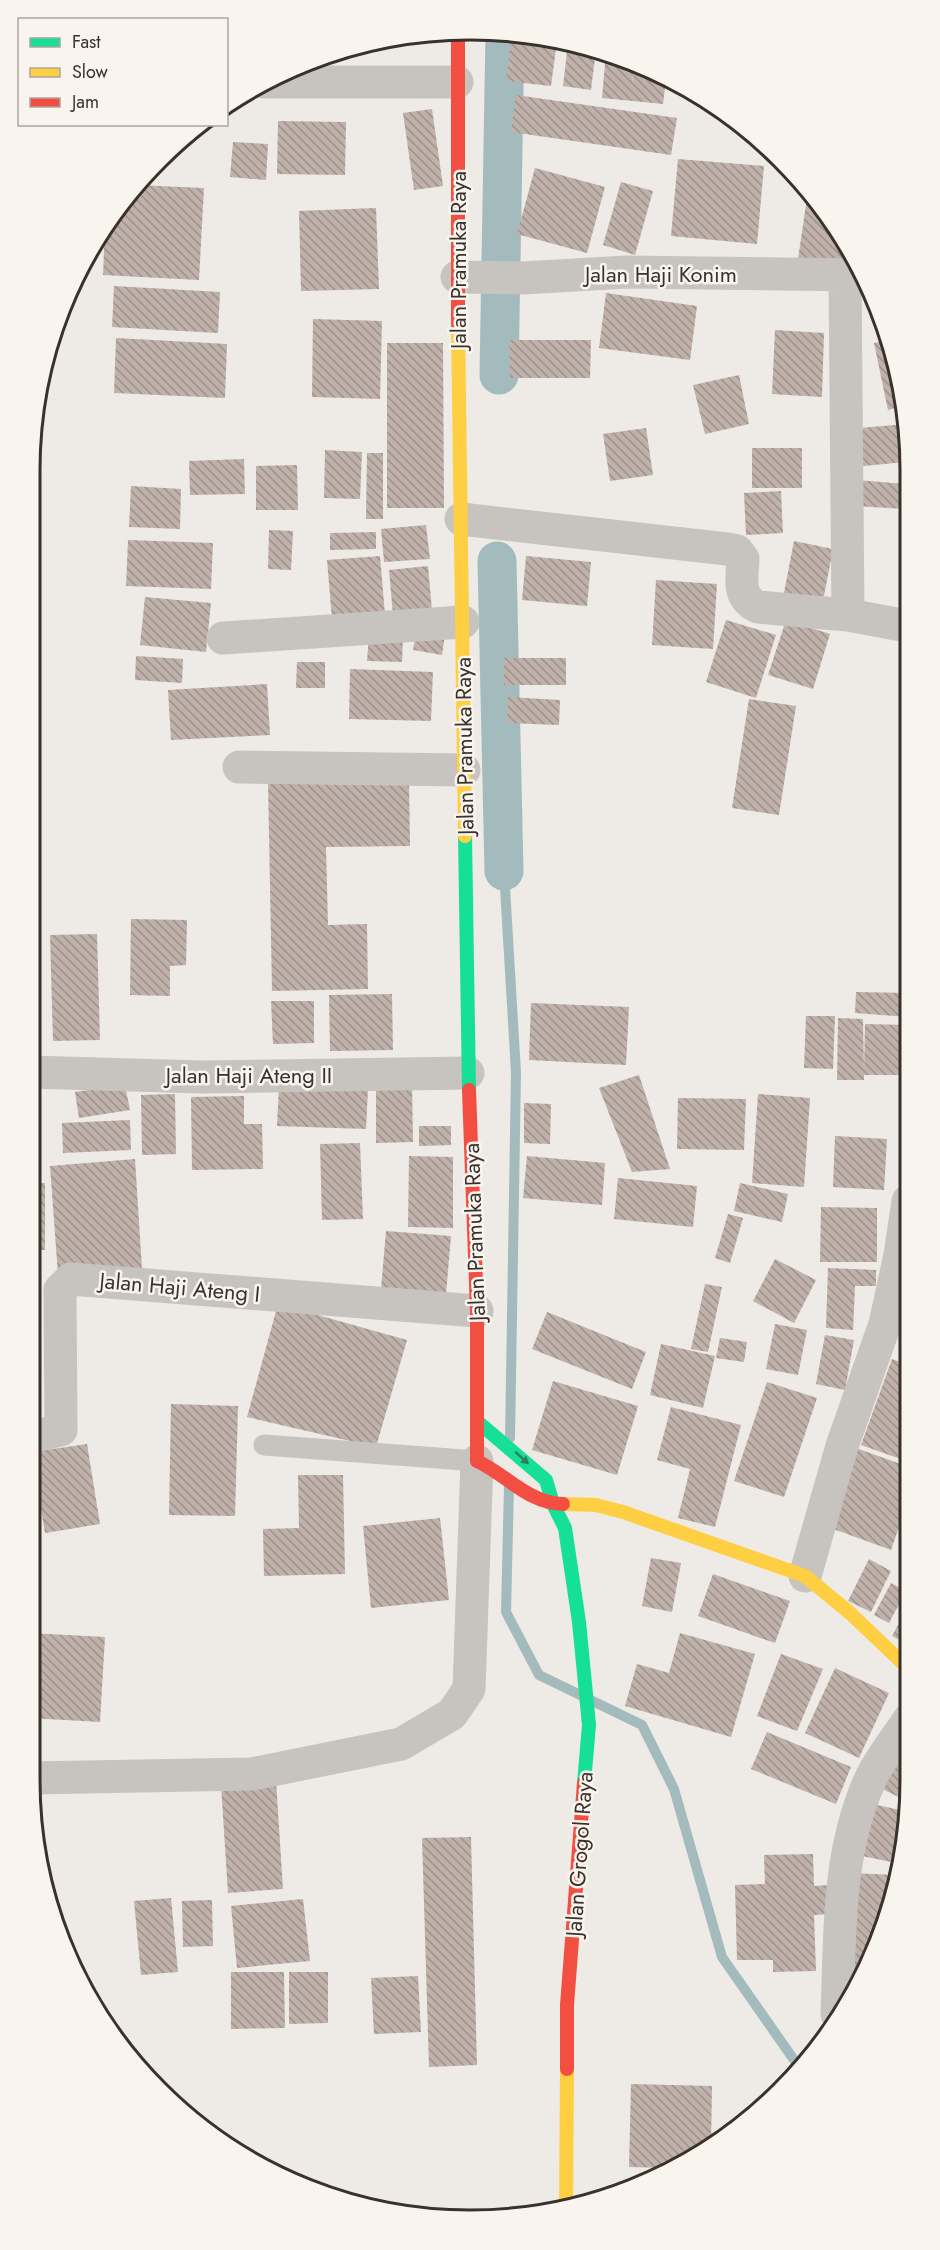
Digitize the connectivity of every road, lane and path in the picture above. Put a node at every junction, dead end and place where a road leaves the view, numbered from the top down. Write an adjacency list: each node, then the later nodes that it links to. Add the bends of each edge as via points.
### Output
1 (458, 40): 3 (street, Jalan Pramuka Raya)
2 (286, 82): 3 (street)
3 (458, 82): 5 (street, Jalan Pramuka Raya)
4 (852, 275): 5 (street, Jalan Haji Konim, via 627,272)
5 (464, 278): 7 (street, Jalan Pramuka Raya)
6 (854, 278): 8 (street)
7 (461, 519): 8 (street, via 737,551 743,559 742,593 747,602 758,607); 9 (street, Jalan Pramuka Raya)
8 (848, 615): 10 (street)
9 (462, 622): 11 (street); 13 (street, Jalan Pramuka Raya)
10 (900, 625)
11 (223, 638)
12 (239, 767): 13 (street)
13 (464, 770): 15 (street, Jalan Pramuka Raya)
14 (40, 1072): 15 (street, Jalan Haji Ateng II, via 201,1077)
15 (468, 1073): 17 (street, Jalan Pramuka Raya)
16 (900, 1255): 23 (street, via 885,1324 842,1446)
17 (477, 1311): 18 (street, Jalan Pramuka Raya); 19 (street, Jalan Haji Ateng I, via 71,1279 60,1290 62,1430)
18 (478, 1422): 21 (street, Jalan Pramuka Raya); 22 (street, Jalan Grogol Raya, one-way to 22, via 546,1480)
19 (40, 1435)
20 (264, 1445): 21 (lane)
21 (487, 1466): 22 (street, via 530,1497); 26 (street, via 469,1689 452,1714 400,1744 252,1774)
22 (553, 1504): 23 (street, via 596,1505 623,1512); 28 (street, Jalan Grogol Raya, via 565,1528 589,1725 567,2005)
23 (805, 1576): 24 (street)
24 (900, 1660)
25 (900, 1734): 27 (street, via 871,1779 847,1856)
26 (40, 1778)
27 (838, 2002)
28 (566, 2198)

